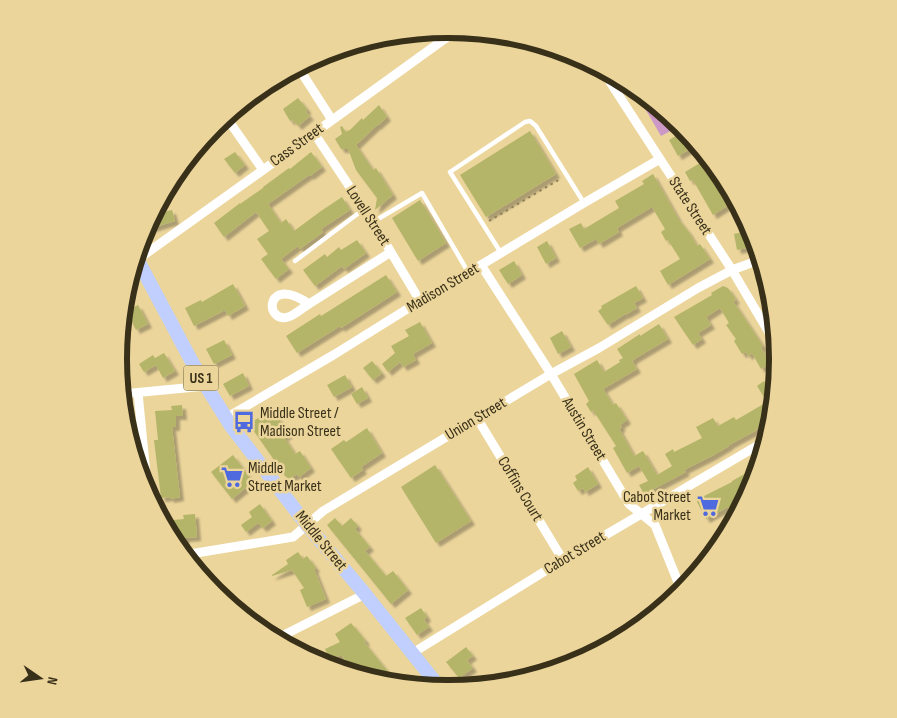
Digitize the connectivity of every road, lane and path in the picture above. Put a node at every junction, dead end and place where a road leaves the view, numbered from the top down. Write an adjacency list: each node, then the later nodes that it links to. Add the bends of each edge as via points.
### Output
1 (446, 38): 6 (street, Cass Street)
2 (302, 73): 6 (street)
3 (609, 81): 5 (street, State Street)
4 (620, 88): 5 (street)
5 (615, 90): 9 (street, State Street)
6 (332, 120): 8 (street, Cass Street)
7 (230, 123): 10 (street)
8 (314, 133): 10 (street, Cass Street); 13 (street, Lovell Street)
9 (660, 159): 12 (street, Madison Street); 23 (street, State Street)
10 (263, 170): 18 (street, Cass Street)
11 (566, 175): 12 (lane); 15 (path); 15 (lane, via 536,126 530,121 525,122 450,172)
12 (584, 203): 17 (street, Madison Street)
13 (364, 208): 14 (street, Lovell Street); 19 (lane)
14 (373, 222): 16 (street, Lovell Street); 24 (lane, via 422,193)
15 (484, 225): 17 (lane)
16 (391, 252): 25 (street, Lovell Street); 26 (street)
17 (501, 253): 21 (street, Madison Street)
18 (145, 254)
19 (295, 262)
20 (755, 262): 23 (street, Union Street)
21 (481, 265): 24 (street, Madison Street); 28 (street, Austin Street)
22 (141, 267): 29 (main road, Middle Street / US 1)
23 (732, 270): 27 (street, State Street); 28 (street, Union Street)
24 (469, 273): 25 (street, Madison Street)
25 (420, 301): 32 (street, Madison Street)
26 (309, 304)
27 (768, 330)
28 (551, 374): 33 (street, Union Street); 36 (street, Austin Street, via 629,504)
29 (206, 386): 30 (street); 32 (main road, Middle Street / US 1)
30 (138, 393): 31 (street); 35 (street)
31 (129, 394)
32 (226, 418): 37 (main road, Middle Street / US 1)
33 (477, 418): 37 (street, Union Street, via 323,511); 39 (street, Coffins Court)
34 (758, 445): 36 (street, Cabot Street)
35 (145, 465)
36 (641, 514): 39 (street, Cabot Street); 40 (street, Austin Street, via 655,525)
37 (307, 525): 38 (street, Union Street, via 293,537); 41 (main road, Middle Street / US 1)
38 (192, 554)
39 (563, 560): 43 (street, Cabot Street)
40 (679, 583)
41 (364, 594): 42 (street); 43 (main road, Middle Street / US 1)
42 (285, 635)
43 (411, 654): 44 (main road, Middle Street / US 1)
44 (433, 680)

